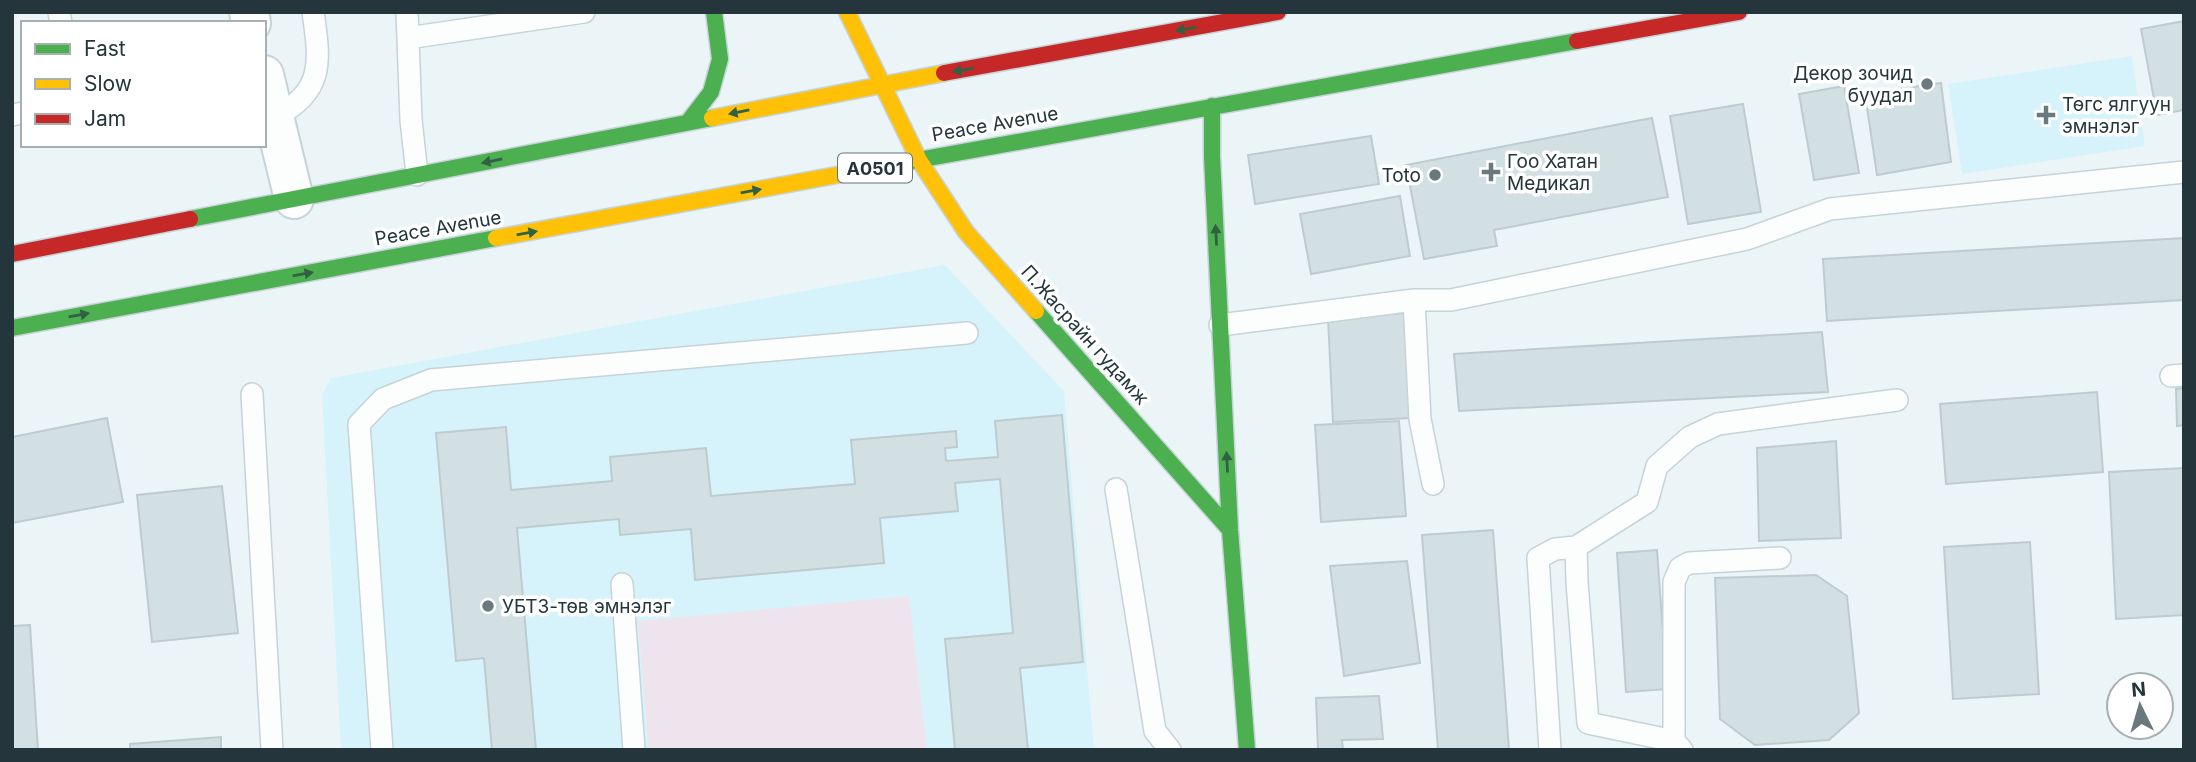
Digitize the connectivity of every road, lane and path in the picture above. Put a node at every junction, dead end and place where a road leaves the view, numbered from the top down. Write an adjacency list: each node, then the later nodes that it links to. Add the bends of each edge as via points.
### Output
1 (313, 12): 12 (lane, via 319,51 315,79 294,107)
2 (407, 12): 8 (lane)
3 (584, 12): 8 (lane)
4 (714, 12): 13 (main road, via 720,59 711,92)
5 (847, 12): 10 (main road, П.Жасрайн гудамж)
6 (1278, 12): 10 (main road, one-way to 10)
7 (1739, 12): 11 (main road, Peace Avenue / A0501)
8 (408, 38): 16 (lane)
9 (266, 83): 12 (street)
10 (884, 84): 13 (main road, one-way to 13); 14 (main road, П.Жасрайн гудамж)
11 (1212, 106): 14 (main road, Peace Avenue / A0501); 20 (main road, one-way to 11)
12 (274, 117): 17 (street)
13 (688, 122): 16 (main road, one-way to 16)
14 (919, 160): 21 (main road, Peace Avenue / A0501, one-way to 14); 27 (main road, П.Жасрайн гудамж, via 966,232)
15 (2184, 172): 19 (lane, via 1830,209 1747,239 1451,300)
16 (417, 175): 17 (main road)
17 (293, 199): 18 (main road)
18 (12, 254)
19 (1414, 300): 20 (lane); 25 (lane, via 1420,419)
20 (1220, 325): 27 (main road, one-way to 20)
21 (12, 328)
22 (967, 334): 33 (lane, via 431,380 383,399 359,424)
23 (252, 394): 32 (lane)
24 (1897, 400): 28 (lane, via 1718,424 1690,437 1657,466 1647,502)
25 (1433, 484)
26 (1116, 489): 35 (lane, via 1154,731)
27 (1230, 530): 36 (main road)
28 (1576, 547): 31 (lane, via 1588,723); 37 (lane, via 1555,549 1538,558)
29 (1780, 558): 31 (lane, via 1689,563 1680,568 1674,582)
30 (622, 584): 34 (lane)
31 (1678, 745)
32 (272, 750)
33 (382, 750)
34 (634, 750)
35 (1170, 750)
36 (1247, 750)
37 (1550, 750)

